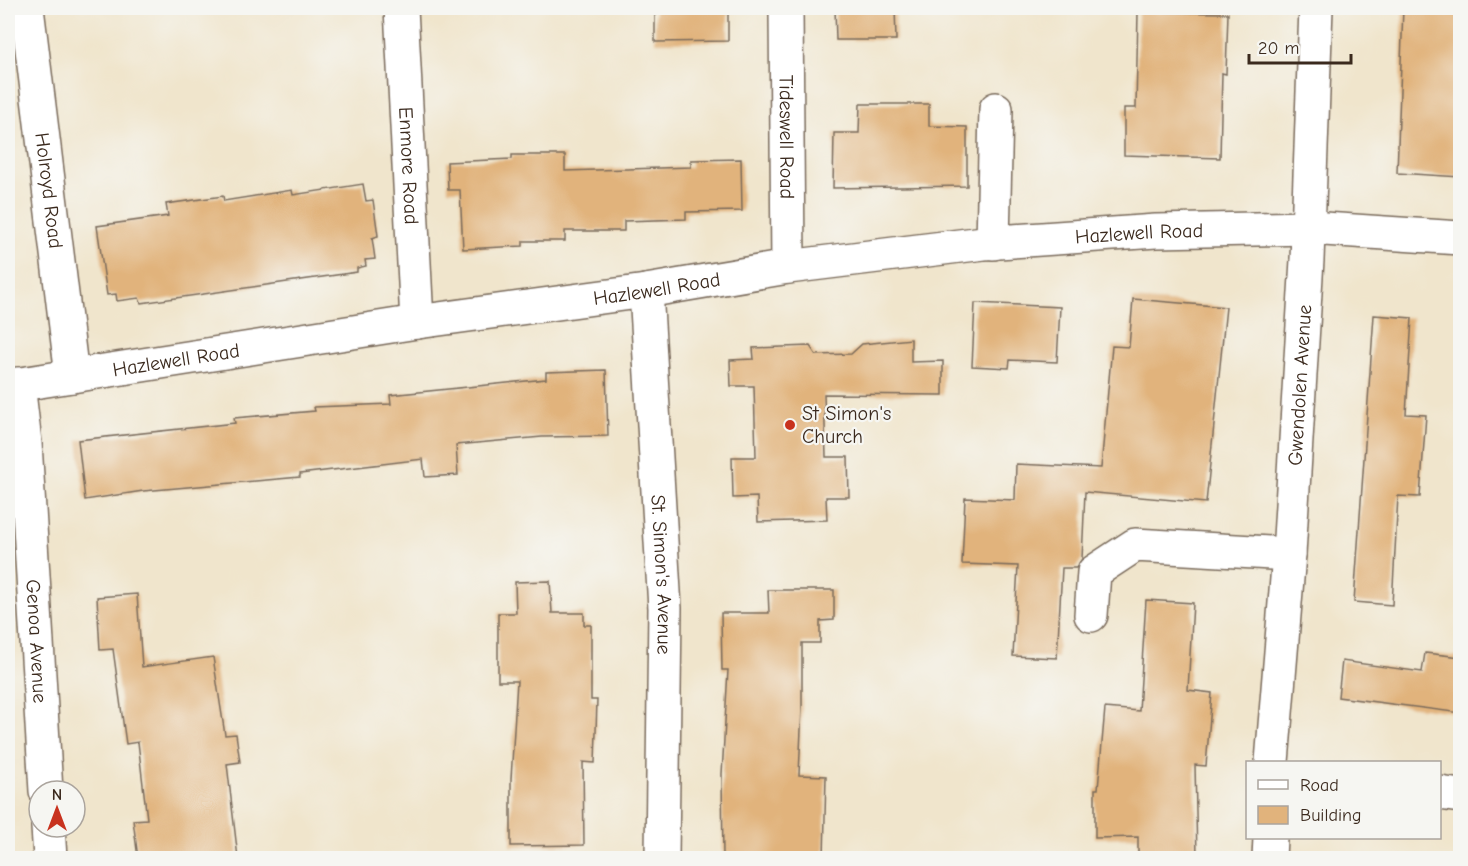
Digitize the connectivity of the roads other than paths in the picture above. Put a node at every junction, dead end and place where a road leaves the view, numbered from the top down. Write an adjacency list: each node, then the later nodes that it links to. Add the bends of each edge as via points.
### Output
1 (27, 8): 12 (street, Holroyd Road)
2 (401, 8): 11 (street, Enmore Road)
3 (786, 8): 9 (street, Tideswell Road)
4 (1316, 8): 6 (street, Gwendolen Avenue)
5 (996, 109): 8 (street)
6 (1309, 228): 7 (street, Hazlewell Road); 8 (street, Hazlewell Road, via 1156,231); 14 (street, Gwendolen Avenue)
7 (1461, 238)
8 (993, 243): 9 (street, Hazlewell Road)
9 (788, 267): 10 (street, Hazlewell Road)
10 (646, 291): 11 (street, Hazlewell Road); 23 (street, St. Simon's Avenue, via 665,608)
11 (417, 322): 12 (street, Hazlewell Road)
12 (72, 376): 13 (street, Hazlewell Road)
13 (13, 385): 17 (street, Genoa Avenue, via 25,443)
14 (1289, 554): 15 (street, via 1135,545 1094,572); 16 (street, Gwendolen Avenue)
15 (1091, 615)
16 (1272, 761)
17 (45, 779)
18 (1441, 793): 19 (street)
19 (1461, 796)
20 (49, 839): 22 (street)
21 (1270, 839): 24 (street)
22 (50, 858)
23 (662, 858)
24 (1269, 858)

